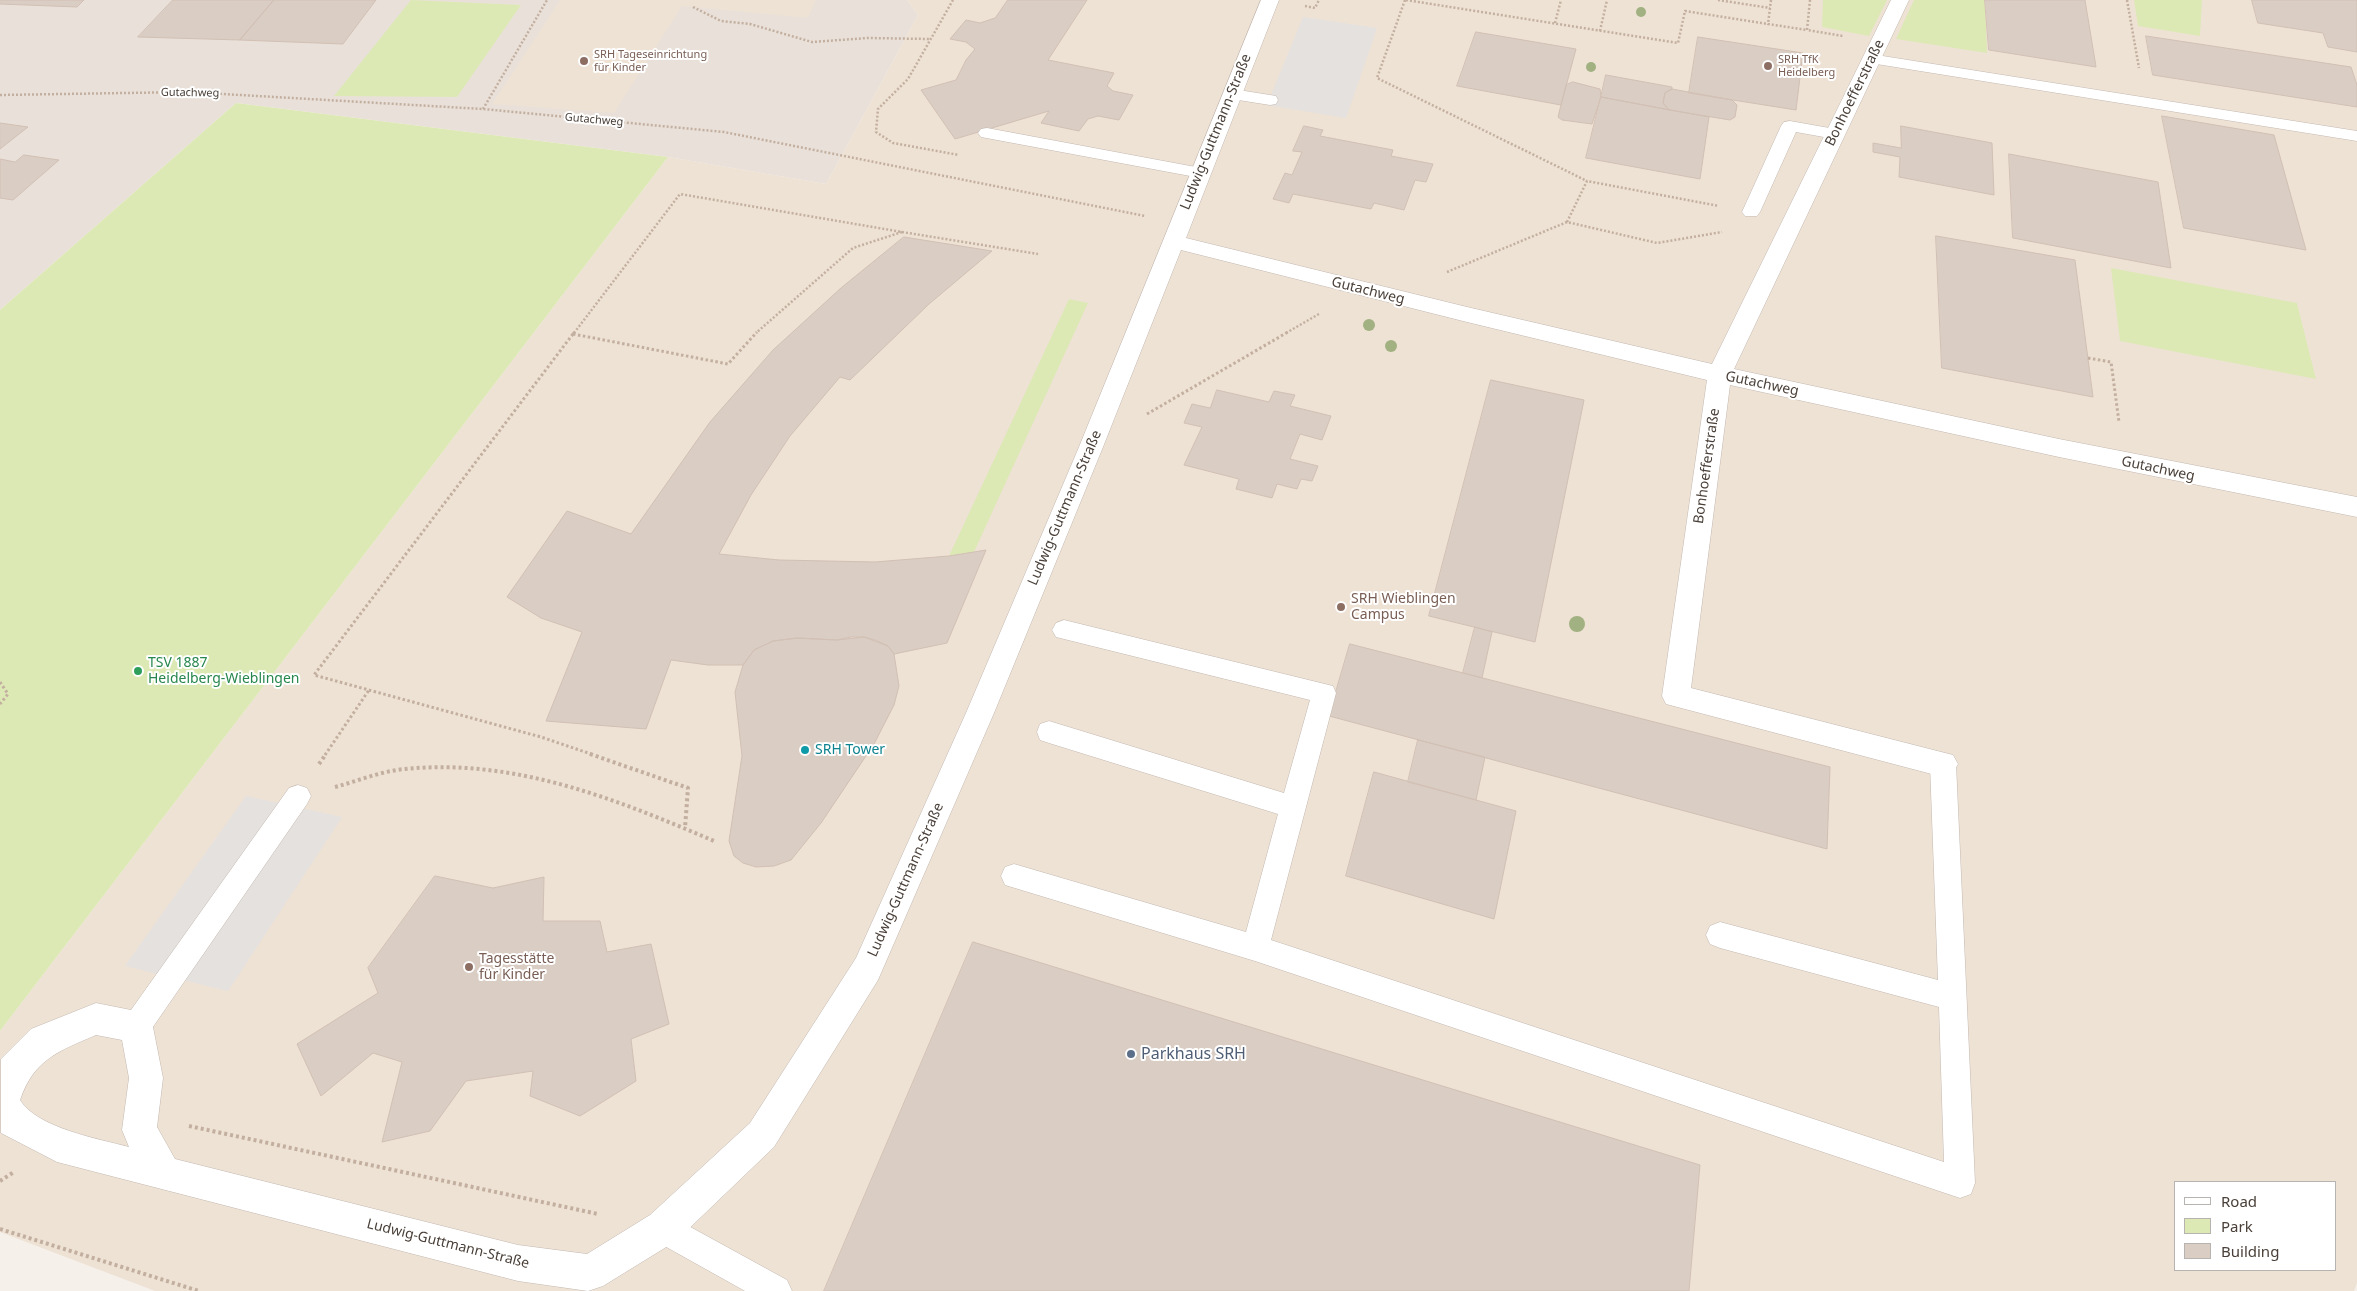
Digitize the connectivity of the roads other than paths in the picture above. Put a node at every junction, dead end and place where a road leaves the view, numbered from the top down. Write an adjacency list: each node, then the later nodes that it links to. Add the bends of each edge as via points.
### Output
1 (1270, 0): 4 (street, Ludwig-Guttmann-Straße)
2 (1900, 0): 3 (street, Bonhoefferstraße)
3 (1875, 51): 7 (street, Bonhoefferstraße); 8 (lane, via 2144,103)
4 (1232, 94): 5 (lane); 9 (street, Ludwig-Guttmann-Straße)
5 (1270, 100)
6 (987, 133): 9 (lane)
7 (1835, 134): 10 (lane, via 1790,126); 12 (street, Bonhoefferstraße)
8 (2357, 136)
9 (1201, 173): 11 (street, Ludwig-Guttmann-Straße)
10 (1751, 212)
11 (1176, 232): 12 (street, Gutachweg, via 1362,290); 25 (street, Ludwig-Guttmann-Straße, via 980,714 867,969 762,1135)
12 (1719, 374): 13 (street, Gutachweg, via 2124,462); 16 (street, Bonhoefferstraße, via 1676,696)
13 (2357, 507)
14 (1064, 630): 18 (lane, via 1324,693)
15 (1049, 732): 18 (lane)
16 (1943, 764): 22 (lane)
17 (298, 796): 23 (lane)
18 (1292, 807): 21 (lane)
19 (1014, 876): 21 (lane)
20 (1720, 935): 22 (lane)
21 (1255, 948): 22 (lane, via 1960,1183)
22 (1951, 998)
23 (136, 1027): 24 (street, via 146,1078 139,1130); 24 (street, Ludwig-Guttmann-Straße, via 96,1019 43,1041 13,1071 2,1103 13,1121 57,1145)
24 (164, 1174): 25 (street, Ludwig-Guttmann-Straße, via 518,1263 590,1273)
25 (663, 1228): 26 (lane)
26 (776, 1291)

